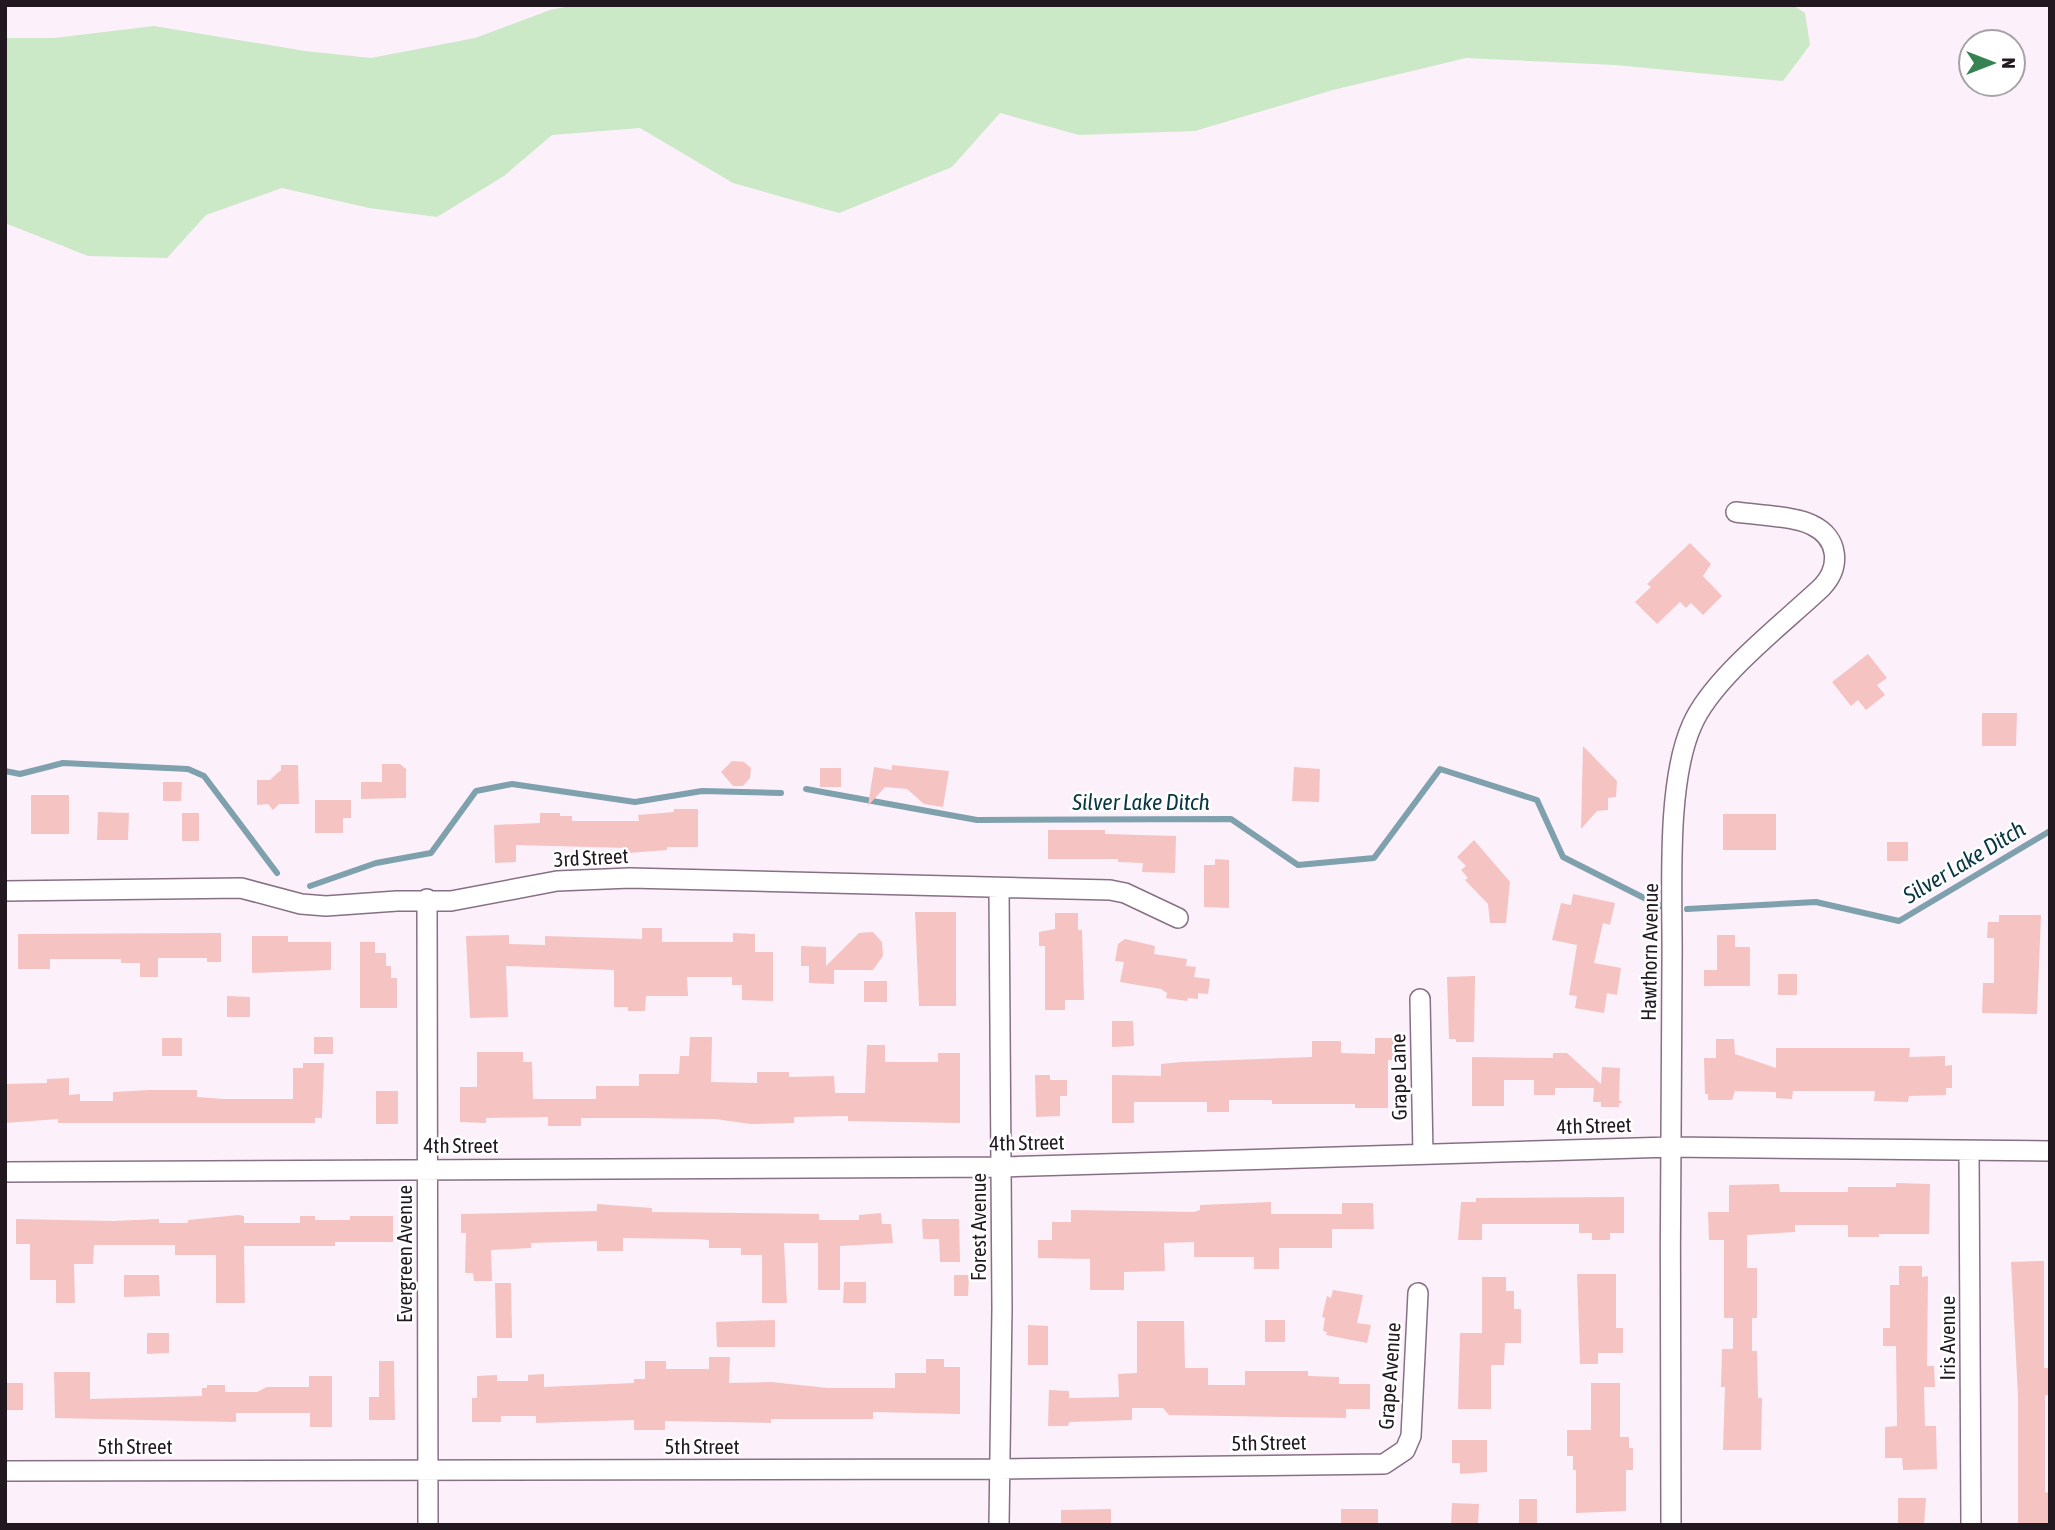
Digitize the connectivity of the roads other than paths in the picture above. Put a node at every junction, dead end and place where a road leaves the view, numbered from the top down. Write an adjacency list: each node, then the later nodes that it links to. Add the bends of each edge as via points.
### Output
1 (1736, 512): 7 (street, Hawthorn Avenue, via 1811,524 1835,550 1835,565 1822,587 1714,690 1691,725 1681,754 1674,868)
2 (999, 888): 4 (street, 3rd Street, via 630,878 557,881 450,901); 5 (street, 3rd Street, via 1110,890); 11 (street, Forest Avenue)
3 (5, 891): 4 (street, 3rd Street, via 241,888 326,906)
4 (427, 900): 12 (street, Evergreen Avenue)
5 (1178, 918)
6 (1420, 999): 10 (street, Grape Lane)
7 (1670, 1147): 8 (street, 4th Street); 10 (street, 4th Street); 21 (street, Hawthorn Avenue)
8 (1969, 1151): 9 (street, 4th Street); 22 (street, Iris Avenue)
9 (2050, 1151)
10 (1423, 1154): 11 (street, 4th Street)
11 (1002, 1167): 12 (street, 4th Street); 17 (street, Forest Avenue)
12 (427, 1169): 13 (street, 4th Street); 16 (street, Evergreen Avenue)
13 (5, 1172)
14 (1418, 1293): 15 (street, Grape Avenue, via 1411,1436)
15 (1397, 1457): 17 (street, 5th Street, via 1384,1464)
16 (428, 1469): 17 (street, 5th Street); 18 (street, 5th Street); 19 (street, Evergreen Avenue)
17 (999, 1469): 20 (street, Forest Avenue)
18 (5, 1471)
19 (428, 1525)
20 (999, 1525)
21 (1671, 1525)
22 (1972, 1525)

